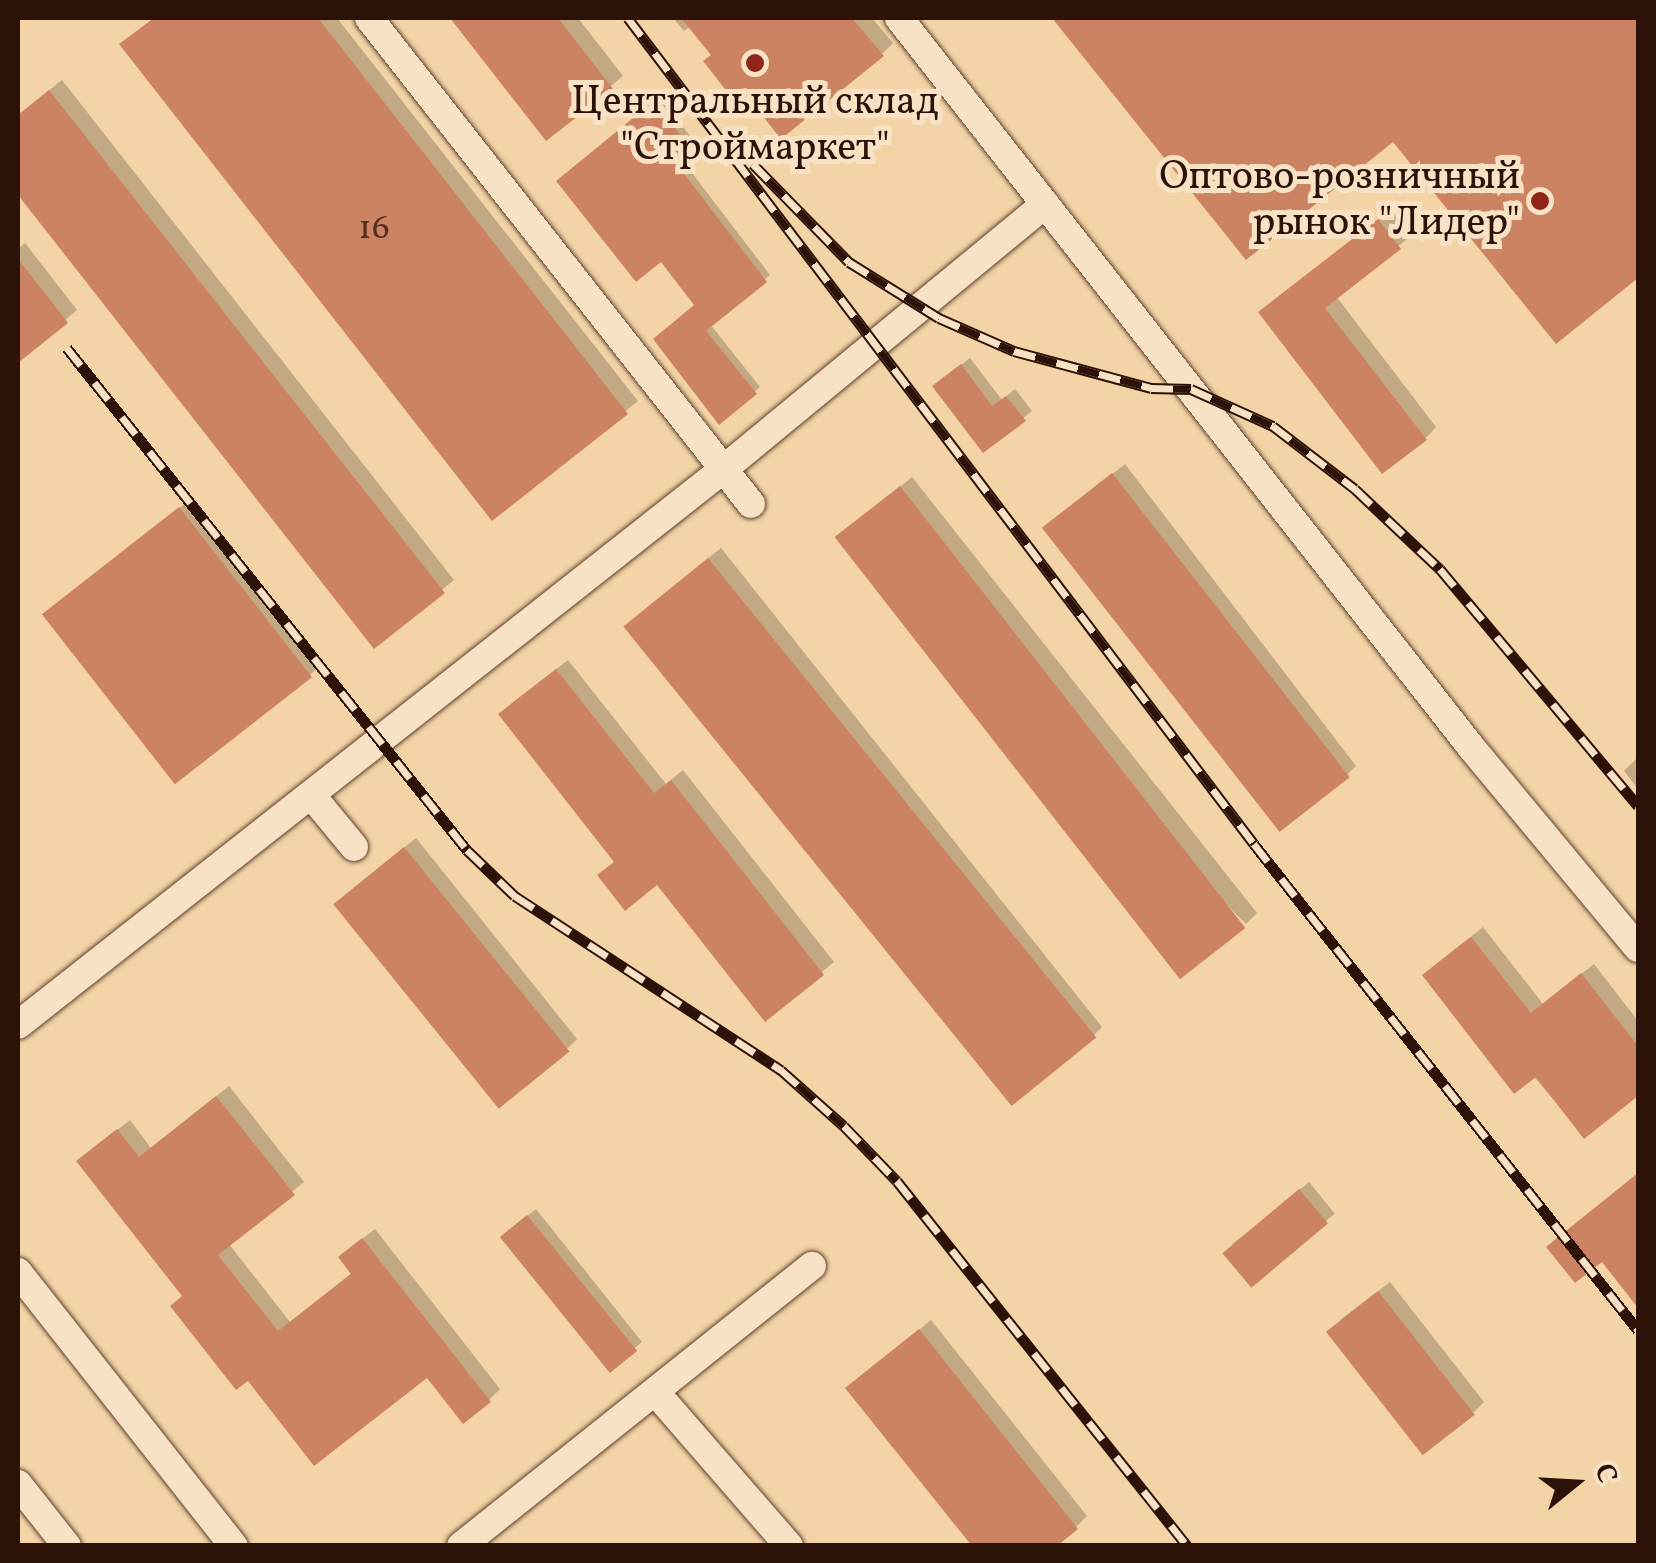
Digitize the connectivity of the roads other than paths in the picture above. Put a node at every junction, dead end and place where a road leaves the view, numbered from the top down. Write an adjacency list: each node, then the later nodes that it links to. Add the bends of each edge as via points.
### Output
1 (369, 18): 4 (lane)
2 (899, 18): 3 (lane)
3 (1046, 204): 4 (lane); 8 (lane)
4 (724, 468): 5 (lane); 6 (lane)
5 (751, 504)
6 (312, 796): 7 (lane); 9 (lane)
7 (354, 846)
8 (1638, 948)
9 (18, 1025)
10 (812, 1266): 12 (lane)
11 (18, 1272): 15 (lane)
12 (657, 1394): 16 (lane); 17 (lane)
13 (18, 1484): 14 (lane)
14 (66, 1546)
15 (234, 1546)
16 (462, 1546)
17 (789, 1546)

